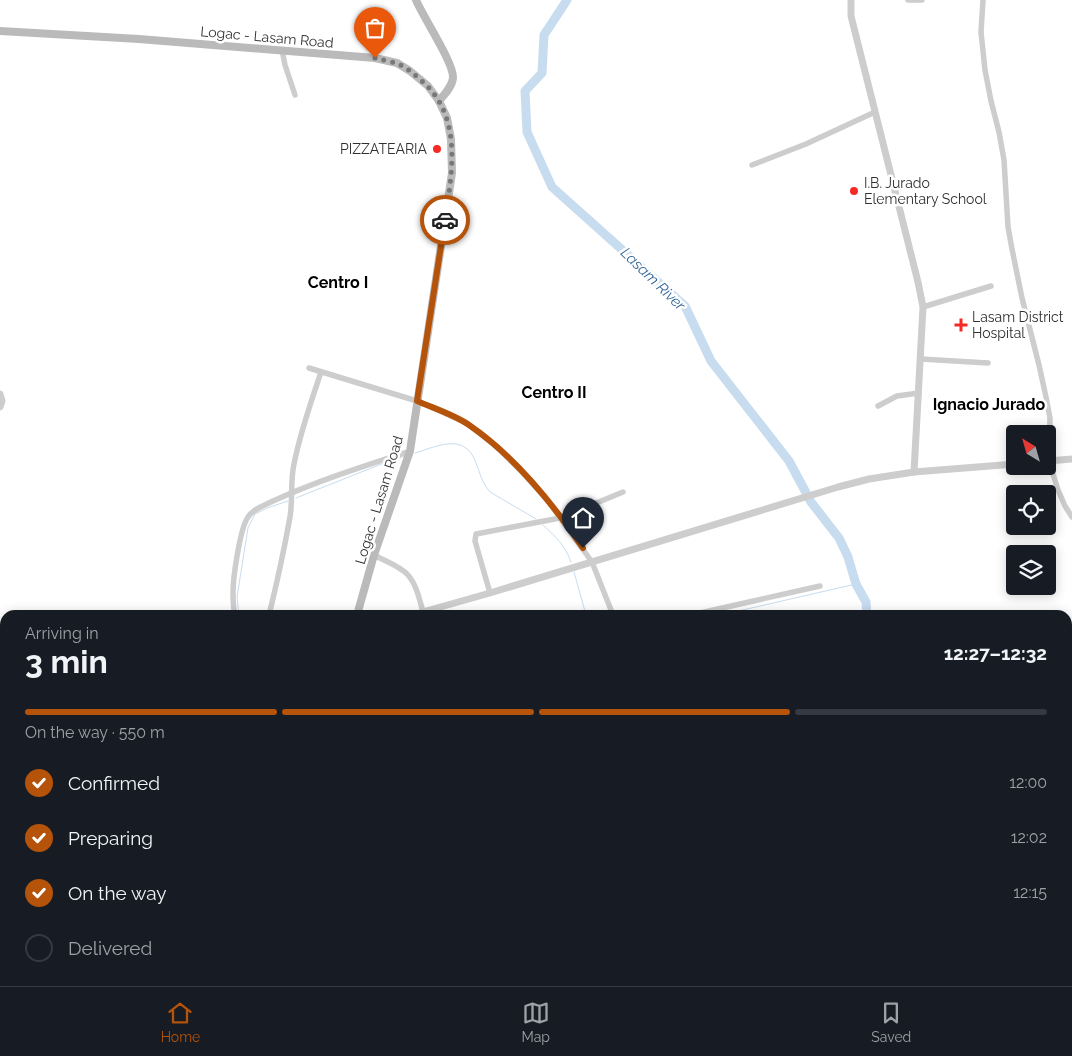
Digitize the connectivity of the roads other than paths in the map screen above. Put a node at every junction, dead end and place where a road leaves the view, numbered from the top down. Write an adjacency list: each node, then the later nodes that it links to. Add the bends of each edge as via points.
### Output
1 (416, 0): 9 (main road, via 453,73 451,85)
2 (851, 0): 10 (street, via 851,16)
3 (908, 0): 4 (street)
4 (922, 0)
5 (983, 0): 23 (street, via 980,32 1004,160 1008,227 1040,366)
6 (0, 31): 7 (main road, Logac - Lasam Road)
7 (282, 50): 8 (street); 9 (main road, Logac - Lasam Road, via 375,58 397,64 428,86)
8 (295, 95)
9 (439, 101): 20 (main road, Logac - Lasam Road, via 447,118 451,139 452,174)
10 (875, 112): 11 (street); 13 (street)
11 (752, 165)
12 (991, 286): 13 (street)
13 (923, 307): 14 (street)
14 (921, 359): 15 (street); 18 (street)
15 (988, 363)
16 (309, 368): 17 (street)
17 (321, 372): 20 (street); 30 (street, via 294,463)
18 (919, 393): 21 (street, via 897,396); 28 (street)
19 (0, 394): 22 (street)
20 (417, 401): 24 (main road, Logac - Lasam Road); 33 (street, via 468,424 497,447)
21 (878, 406)
22 (0, 407)
23 (1050, 425)
24 (410, 451): 30 (street); 34 (main road, Logac - Lasam Road)
25 (1072, 459): 26 (street)
26 (1056, 460)
27 (1006, 465): 28 (street)
28 (914, 472): 35 (street, via 838,487)
29 (1053, 475): 32 (street)
30 (292, 492): 38 (street, via 254,511 243,528 232,592); 39 (street, via 290,518)
31 (623, 492): 33 (street)
32 (1072, 517)
33 (560, 518): 35 (street); 37 (street, via 476,534 475,541)
34 (374, 554): 40 (main road, Logac - Lasam Road); 41 (street, via 409,576)
35 (592, 562): 37 (street); 43 (street)
36 (820, 586): 44 (street)
37 (490, 593): 42 (street)
38 (234, 610)
39 (270, 610)
40 (358, 610)
41 (423, 610)
42 (434, 610)
43 (610, 610)
44 (713, 610)

